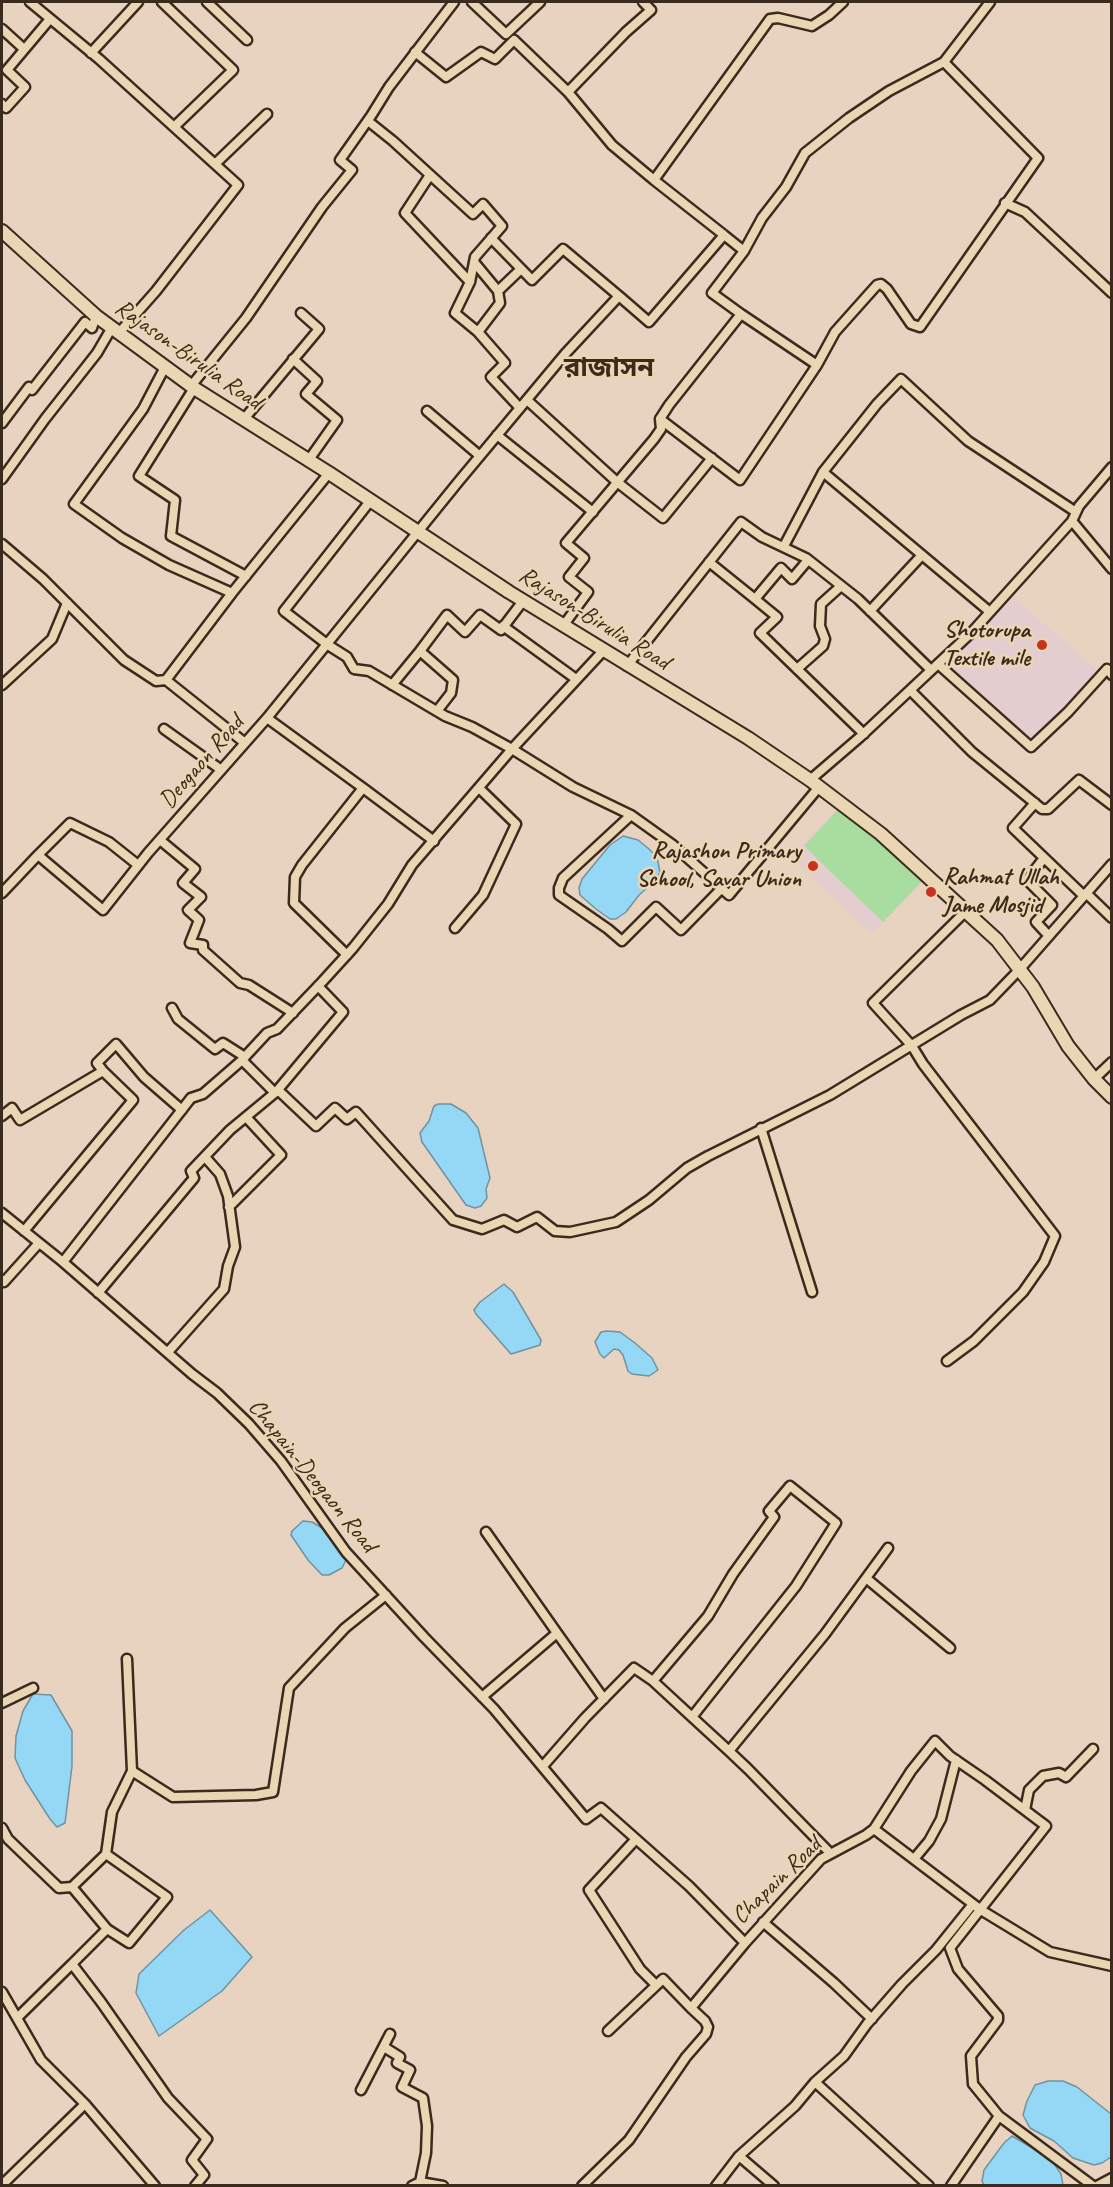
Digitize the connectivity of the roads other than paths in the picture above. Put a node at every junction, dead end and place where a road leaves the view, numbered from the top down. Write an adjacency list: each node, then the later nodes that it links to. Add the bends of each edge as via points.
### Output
1 (30, 2): 11 (street)
2 (138, 2): 18 (street)
3 (162, 2): 24 (street, via 232,70)
4 (207, 2): 14 (street)
5 (454, 2): 17 (street)
6 (472, 2): 13 (street)
7 (540, 2): 13 (street)
8 (643, 2): 20 (street, via 651,10)
9 (843, 2): 27 (street, via 812,26 770,19)
10 (990, 2): 19 (street)
11 (50, 19): 16 (street); 18 (street)
12 (2, 28): 16 (street)
13 (506, 34): 15 (street)
14 (247, 40)
15 (514, 40): 17 (street, via 495,59 481,52 446,77); 20 (street)
16 (24, 49): 21 (street, via 7,70 25,87 6,108)
17 (415, 52): 23 (street)
18 (91, 53): 24 (street)
19 (944, 62): 28 (street, via 1038,158); 32 (street, via 889,91 805,153)
20 (568, 92): 27 (street, via 612,145)
21 (2, 104)
22 (267, 114): 25 (street)
23 (368, 121): 26 (street); 47 (street, via 340,160 352,170)
24 (174, 127): 25 (street)
25 (215, 164): 42 (street, via 238,185 156,291)
26 (430, 175): 31 (street, via 473,214 483,204 502,226); 35 (street, via 405,213)
27 (654, 180): 30 (street)
28 (1005, 203): 37 (street, via 1025,212); 45 (street, via 920,327 911,324 887,289 877,285 835,332)
29 (2, 233): 41 (street, Rajason-Birulia Road)
30 (724, 235): 32 (street); 38 (street, via 649,322)
31 (491, 238): 33 (street); 34 (street)
32 (744, 251): 40 (street, via 712,292)
33 (474, 262): 35 (street); 36 (street)
34 (521, 269): 36 (street); 38 (street, via 532,280 563,249)
35 (470, 282): 43 (street, via 455,313)
36 (498, 291): 43 (street, via 500,303)
37 (1112, 293)
38 (619, 296): 48 (street, Deogaon Road)
39 (301, 313): 44 (street, via 319,329)
40 (741, 314): 45 (street); 52 (street)
41 (96, 316): 42 (street, Rajason-Birulia Road); 53 (street, via 92,328 85,322)
42 (115, 332): 46 (street, Rajason-Birulia Road); 61 (street)
43 (478, 332): 49 (street, via 505,363 491,377)
44 (293, 359): 51 (street); 57 (street, via 317,381 306,394 337,420)
45 (817, 365): 56 (street, via 740,480)
46 (165, 368): 47 (street, Rajason-Birulia Road); 76 (street, via 143,409 74,504 169,565)
47 (192, 387): 51 (street, Rajason-Birulia Road); 74 (street, via 139,476 175,501 171,536)
48 (527, 400): 49 (street, Deogaon Road); 62 (street)
49 (520, 408): 54 (street, Deogaon Road)
50 (427, 411): 55 (street)
51 (244, 419): 57 (street, Rajason-Birulia Road)
52 (660, 419): 56 (street); 62 (street, via 661,429)
53 (2, 423)
54 (497, 435): 55 (street, Deogaon Road); 64 (street)
55 (480, 456): 67 (street, Deogaon Road)
56 (712, 459): 62 (street, via 663,518)
57 (308, 460): 60 (street, Rajason-Birulia Road)
58 (1112, 467): 65 (street)
59 (823, 472): 65 (street, via 901,379 968,441); 69 (street); 70 (street)
60 (329, 473): 63 (street, Rajason-Birulia Road); 74 (street)
61 (2, 479)
62 (617, 482): 64 (street)
63 (370, 500): 67 (street, Rajason-Birulia Road); 84 (street, via 284,611)
64 (593, 512): 82 (street, via 566,543 584,558 569,577 588,592)
65 (1076, 512): 66 (street)
66 (1072, 521): 73 (street); 81 (street)
67 (417, 532): 78 (street, Rajason-Birulia Road); 84 (street, Deogaon Road)
68 (2, 544): 79 (street)
69 (784, 546): 71 (street); 72 (street, via 741,522)
70 (922, 555): 80 (street); 81 (street)
71 (808, 560): 75 (street); 77 (street, via 792,579 781,568)
72 (709, 562): 77 (street); 87 (street)
73 (1112, 569)
74 (246, 576): 76 (street)
75 (841, 586): 80 (street); 89 (street, via 821,604 823,646)
76 (232, 593): 92 (street)
77 (755, 599): 89 (street, via 777,616 760,633)
78 (523, 601): 82 (street, Rajason-Birulia Road); 83 (street)
79 (67, 603): 92 (street, via 124,660 156,681); 93 (street, via 52,639)
80 (870, 611): 88 (street)
81 (990, 612): 88 (street)
82 (563, 626): 86 (street, Rajason-Birulia Road)
83 (503, 627): 85 (street, via 501,630 480,615 465,632 447,615); 91 (street)
84 (327, 645): 94 (street, via 347,657 354,669 369,671); 97 (street, Deogaon Road)
85 (420, 651): 94 (street); 96 (street, via 453,680 451,693)
86 (603, 651): 87 (street, Rajason-Birulia Road); 91 (street)
87 (627, 666): 103 (street, Rajason-Birulia Road)
88 (935, 667): 90 (street, via 1031,747 1107,669); 95 (street)
89 (797, 669): 99 (street)
90 (1112, 675)
91 (576, 679): 101 (street)
92 (166, 680): 100 (street)
93 (2, 685)
94 (392, 685): 96 (street)
95 (910, 690): 99 (street); 106 (street, via 972,752)
96 (437, 711): 101 (street)
97 (267, 718): 100 (street, Deogaon Road); 104 (street)
98 (164, 729): 102 (street)
99 (864, 734): 103 (street)
100 (245, 743): 102 (street, Deogaon Road)
101 (512, 749): 105 (street); 108 (street, via 573,787)
102 (220, 769): 109 (street, Deogaon Road)
103 (815, 783): 115 (street, via 729,895); 118 (street, Rajason-Birulia Road, via 881,834)
104 (363, 788): 110 (street); 122 (street, via 295,877 294,903)
105 (479, 788): 110 (street); 120 (street, via 516,824 483,895)
106 (1035, 803): 107 (street, via 1048,809 1079,780); 112 (street, via 1013,828)
107 (1112, 805)
108 (631, 815): 115 (street); 115 (street, via 563,878 559,895 609,928 622,942 656,907 681,930)
109 (159, 840): 114 (street, Deogaon Road); 126 (street, via 195,869 183,883 201,897 188,910 199,920 190,943 203,945 202,950 240,983)
110 (434, 841): 122 (street)
111 (38, 855): 114 (street, via 70,823 109,842); 114 (street, Deogaon Road, via 103,910); 116 (street)
112 (1044, 858): 117 (street); 121 (street, via 1027,880 1052,905 1036,922)
113 (1112, 864): 117 (street)
114 (138, 865)
115 (722, 888)
116 (2, 893)
117 (1085, 895): 119 (street); 121 (street)
118 (966, 911): 123 (street, Rajason-Birulia Road, via 997,940); 127 (street, via 873,1003)
119 (1112, 918)
120 (455, 928)
121 (1049, 936): 123 (street)
122 (347, 955): 124 (street)
123 (1019, 970): 127 (street, via 990,1000); 131 (street, Rajason-Birulia Road)
124 (318, 986): 126 (street); 132 (street, via 343,1012)
125 (172, 1008): 128 (street, via 178,1019 215,1049 224,1043)
126 (293, 1013): 128 (street, via 267,1033)
127 (912, 1046): 137 (street, via 830,1095); 148 (street, via 1055,1236 1044,1262 1023,1292 974,1341)
128 (244, 1059): 132 (street); 134 (street, via 203,1094 191,1098)
129 (1112, 1062): 131 (street)
130 (103, 1071): 134 (street, via 97,1063 116,1044 144,1077); 135 (street, via 20,1120 12,1108); 141 (street, via 133,1100)
131 (1094, 1079): 133 (street, Rajason-Birulia Road)
132 (277, 1091): 136 (street); 137 (street, via 316,1126 335,1108 346,1119 356,1112 453,1220 482,1229 504,1220 517,1227 537,1217 555,1231 570,1232 616,1222 687,1168)
133 (1112, 1097)
134 (182, 1110): 143 (street)
135 (2, 1116)
136 (246, 1117): 138 (street); 139 (street, via 281,1155)
137 (761, 1128): 145 (street)
138 (205, 1157): 139 (street, via 220,1174); 146 (street, via 191,1171 194,1178)
139 (229, 1207): 147 (street, via 235,1247 224,1289)
140 (2, 1213): 141 (street, Chapain-Deogaon Road)
141 (24, 1231): 142 (street, Chapain-Deogaon Road)
142 (39, 1243): 143 (street, Chapain-Deogaon Road); 144 (street)
143 (63, 1262): 146 (street, Chapain-Deogaon Road)
144 (2, 1280)
145 (812, 1292)
146 (98, 1293): 147 (street, Chapain-Deogaon Road)
147 (168, 1352): 152 (street, Chapain-Deogaon Road, via 249,1424 346,1552)
148 (947, 1361)
149 (486, 1532): 153 (street)
150 (888, 1548): 151 (street)
151 (866, 1578): 154 (street); 164 (street)
152 (386, 1595): 158 (street, Chapain-Deogaon Road); 167 (street, via 345,1628 289,1688 273,1792 173,1797)
153 (557, 1633): 158 (street); 159 (street)
154 (950, 1648)
155 (127, 1659): 167 (street)
156 (653, 1681): 159 (street, via 634,1668); 162 (street); 162 (street, via 708,1616 774,1517 769,1511 790,1486 836,1523 796,1586)
157 (33, 1688): 160 (street)
158 (483, 1697): 161 (street, Chapain-Deogaon Road)
159 (603, 1699): 166 (street)
160 (2, 1702)
161 (494, 1709): 166 (street, Chapain Road)
162 (692, 1717): 164 (street)
163 (1093, 1749): 168 (street, via 1066,1777 1059,1773 1043,1776 1029,1790)
164 (729, 1751): 172 (street)
165 (956, 1760): 168 (street); 170 (street, via 935,1741); 174 (street, via 940,1819)
166 (543, 1766): 171 (street, Chapain Road, via 586,1819 601,1808)
167 (132, 1771): 173 (street, via 112,1812)
168 (1025, 1810): 177 (street, via 1046,1826)
169 (2, 1828): 175 (street, via 8,1839 59,1888)
170 (874, 1829): 172 (street, Chapain Road); 174 (street)
171 (636, 1839): 180 (street, Chapain Road); 183 (street, via 589,1890 640,1969)
172 (830, 1853): 178 (street, Chapain Road)
173 (106, 1854): 175 (street); 179 (street, via 167,1897 129,1943)
174 (914, 1859): 176 (street)
175 (72, 1887): 179 (street)
176 (973, 1904): 177 (street); 187 (street)
177 (981, 1910): 182 (street, via 1050,1952); 194 (street, via 950,1948 958,1969 998,2016 971,2056 973,2084)
178 (763, 1922): 180 (street, Chapain Road); 187 (street)
179 (107, 1929): 181 (street)
180 (745, 1943): 185 (street)
181 (72, 1964): 186 (street); 200 (street, via 168,2098 207,2139 192,2160 204,2175)
182 (1112, 1966)
183 (656, 1985): 185 (street, via 663,1979); 188 (street)
184 (2, 1992): 186 (street)
185 (691, 2008): 202 (street, via 705,2021 706,2034 629,2140)
186 (17, 2018): 193 (street, via 42,2060)
187 (872, 2019): 191 (street, via 844,2056)
188 (608, 2031)
189 (390, 2034): 190 (street)
190 (384, 2047): 192 (street); 197 (street, via 400,2057 397,2063 410,2070 402,2087 423,2098 426,2153)
191 (815, 2082): 195 (street, via 795,2106); 205 (street)
192 (361, 2090)
193 (85, 2104): 198 (street); 199 (street)
194 (999, 2116): 206 (street); 207 (street)
195 (739, 2156): 203 (street); 204 (street)
196 (1112, 2178): 207 (street)
197 (416, 2184): 201 (street)
198 (2, 2185)
199 (154, 2186)
200 (195, 2186)
201 (442, 2186)
202 (582, 2186)
203 (716, 2186)
204 (774, 2186)
205 (929, 2186)
206 (951, 2186)
207 (1095, 2186)

